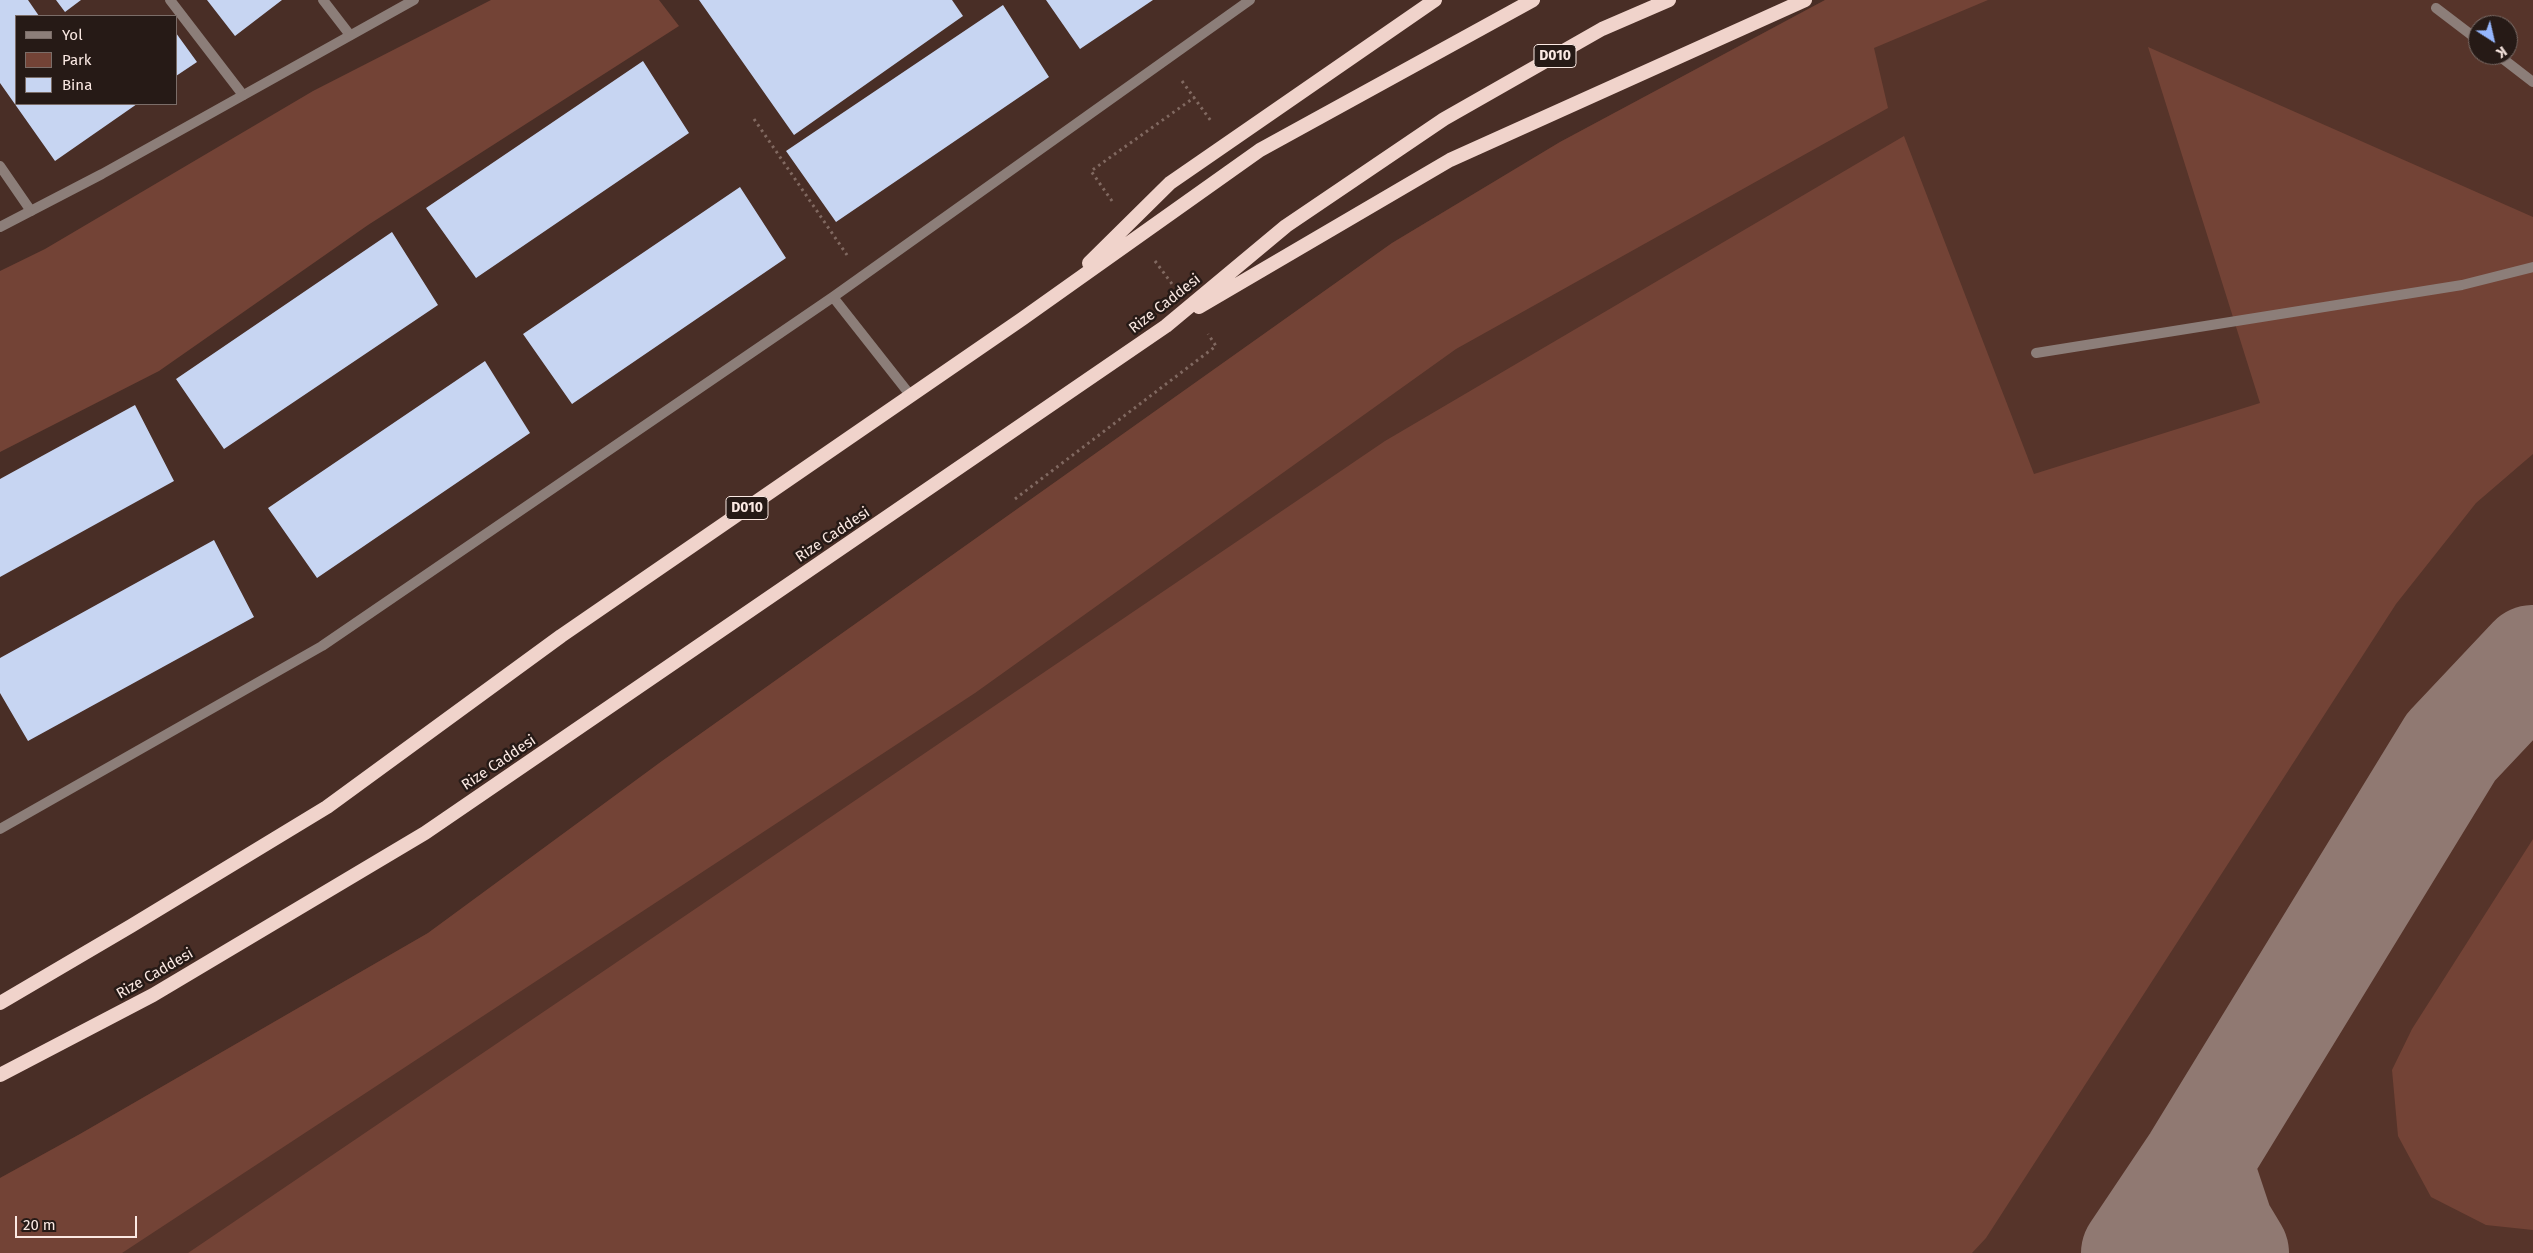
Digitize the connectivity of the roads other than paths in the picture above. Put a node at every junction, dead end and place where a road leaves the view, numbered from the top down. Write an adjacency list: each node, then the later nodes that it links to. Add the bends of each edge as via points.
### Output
1 (170, 0): 14 (street)
2 (323, 0): 11 (street)
3 (414, 0): 11 (street)
4 (1250, 0): 20 (street)
5 (1435, 0): 19 (highway, via 1170,183)
6 (1532, 0): 19 (highway, D010, via 1260,150)
7 (1669, 0): 21 (highway, Rize Caddesi / D010, via 1602,29 1444,119 1286,226)
8 (1805, 0): 21 (highway, via 1450,160)
9 (2436, 8): 10 (street)
10 (2468, 32)
11 (350, 35): 14 (street)
12 (2511, 65): 13 (street)
13 (2533, 82)
14 (243, 95): 16 (street)
15 (0, 166): 16 (street)
16 (30, 211): 17 (street)
17 (0, 227)
18 (2533, 267): 22 (street, via 2462,285)
19 (1060, 292): 23 (highway, D010)
20 (833, 297): 23 (street); 24 (street, via 322,646)
21 (1166, 326): 26 (highway, Rize Caddesi / D010, via 425,833 153,995)
22 (2036, 353)
23 (911, 396): 25 (highway, D010, via 561,636 327,807)
24 (0, 829)
25 (0, 1003)
26 (0, 1075)

